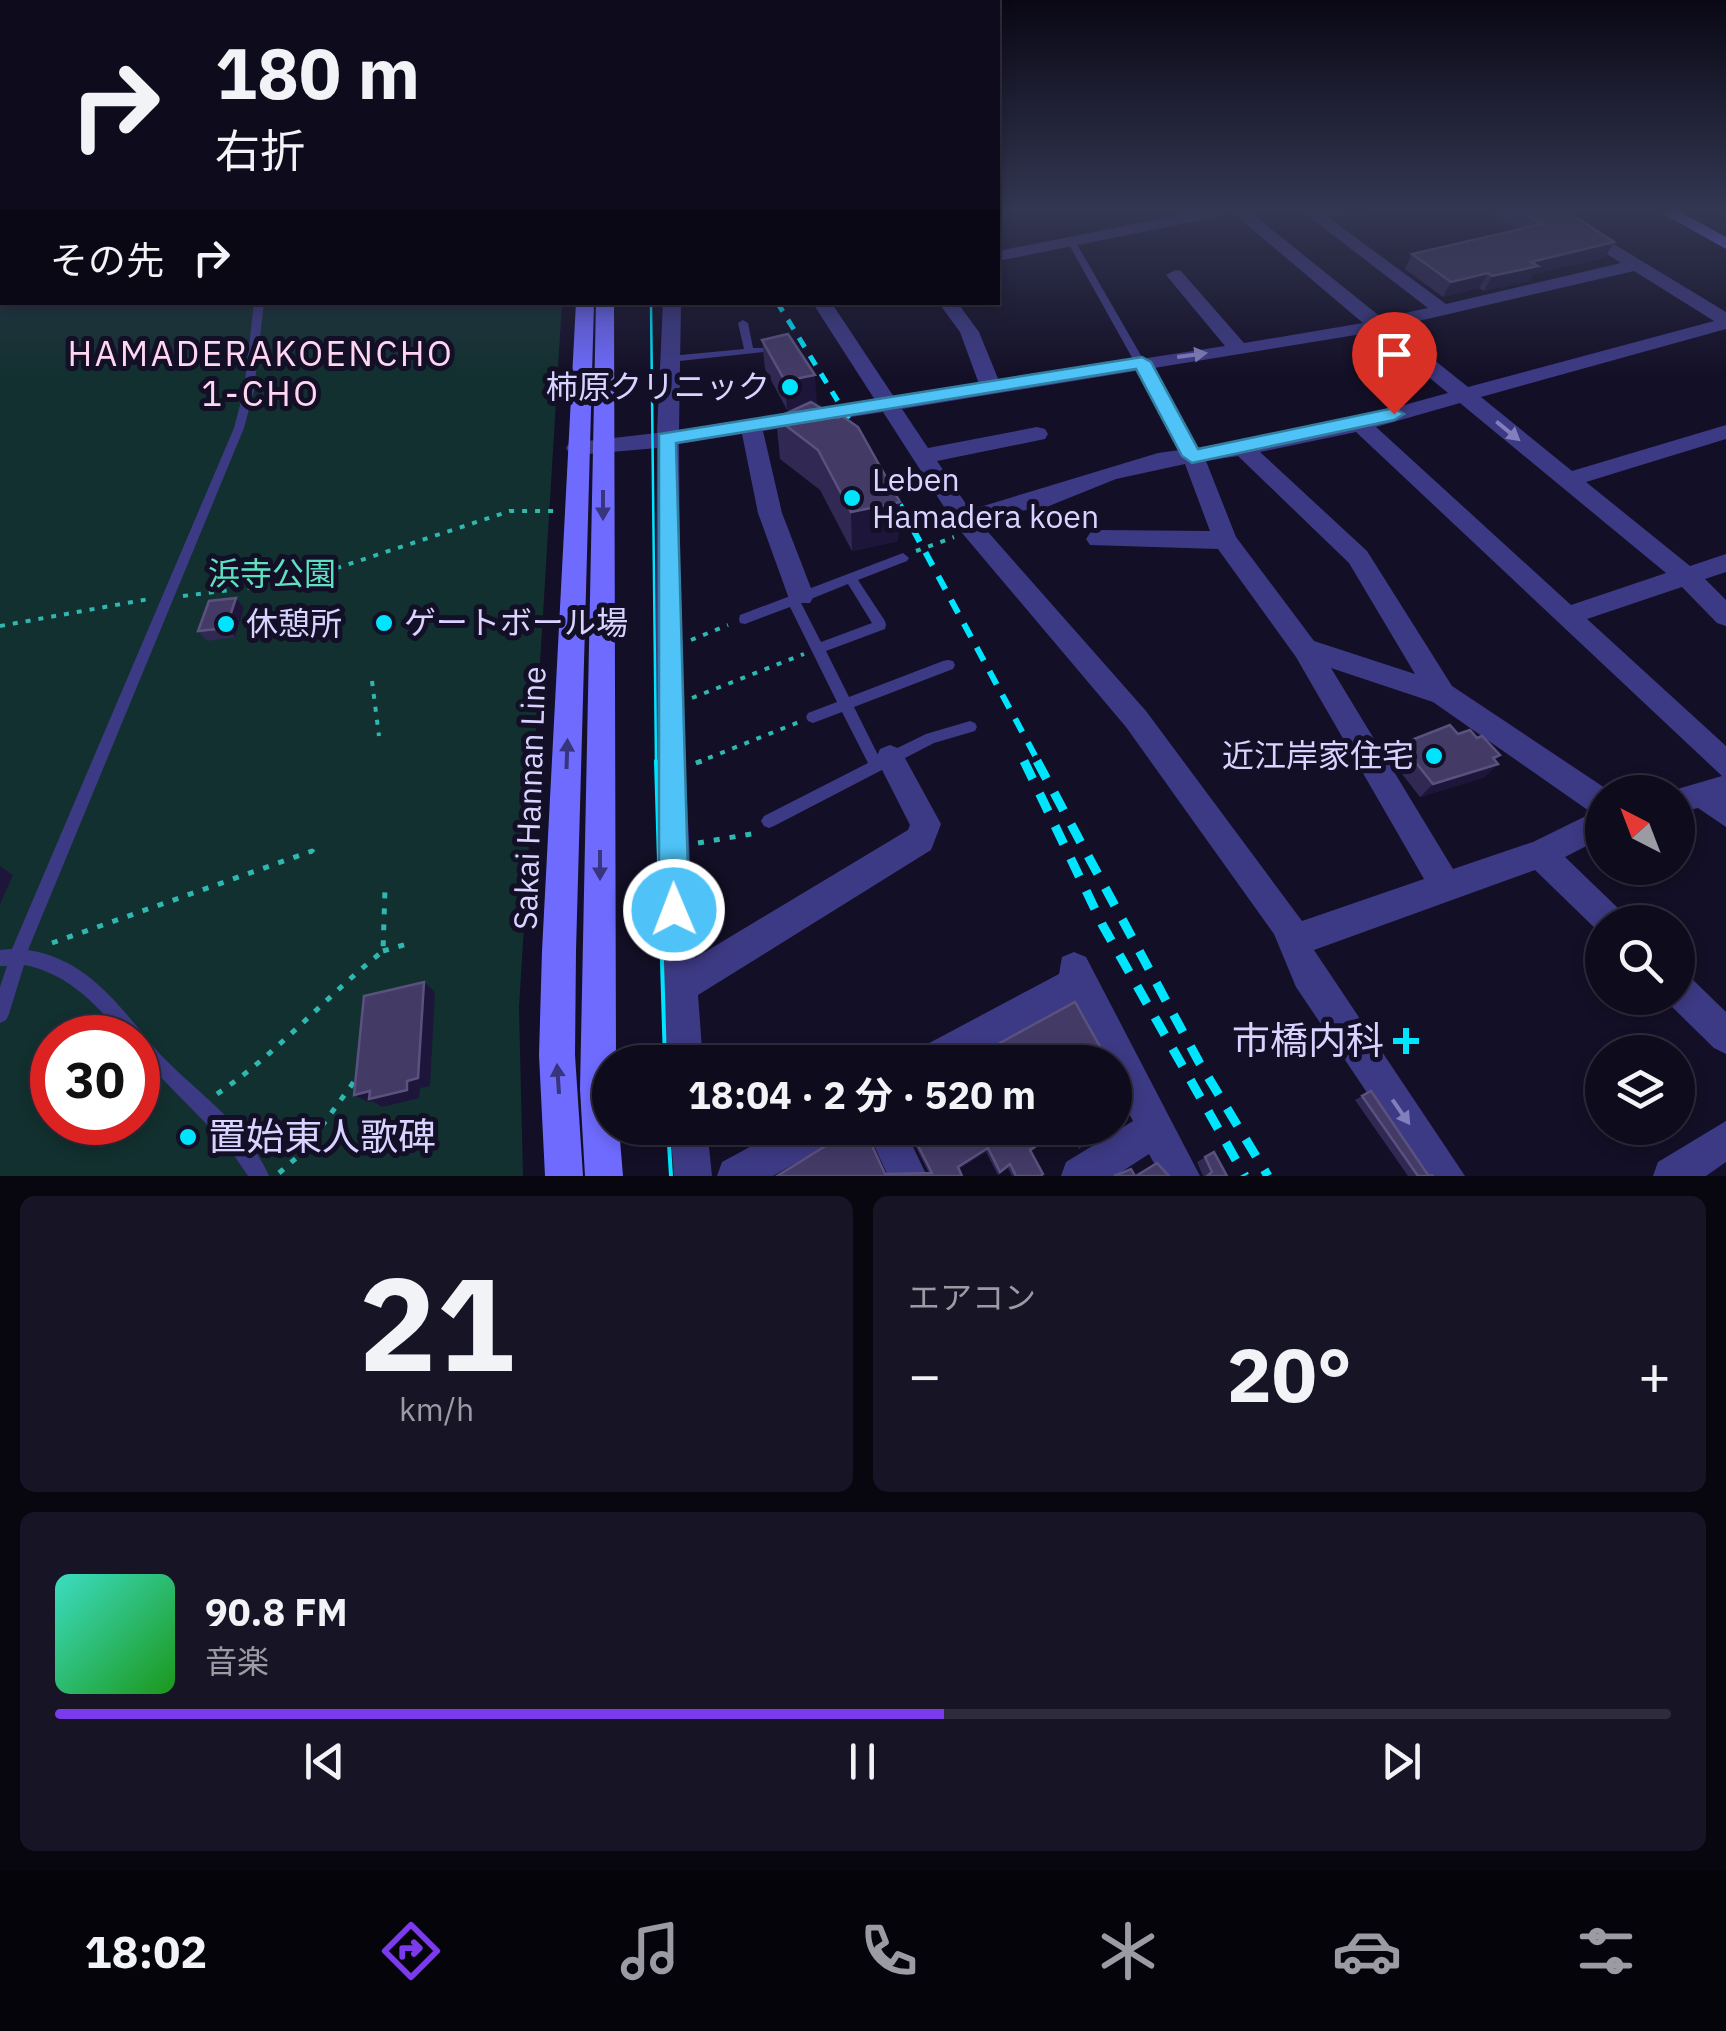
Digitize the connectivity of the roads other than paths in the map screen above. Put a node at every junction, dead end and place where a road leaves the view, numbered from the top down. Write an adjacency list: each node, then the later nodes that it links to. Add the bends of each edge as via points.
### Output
1 (1086, 267): 19 (lane)
2 (1306, 267): 16 (street)
3 (1385, 267): 13 (street)
4 (1624, 267): 13 (street)
5 (1641, 267): 14 (street)
6 (1175, 276): 17 (street)
7 (258, 305): 60 (lane, via 239,428)
8 (585, 305): 28 (main road, Sakai Hannan Line)
9 (605, 305): 28 (main road, Sakai Hannan Line)
10 (672, 305): 18 (street)
11 (823, 305): 22 (street)
12 (949, 305): 20 (street, via 969,332)
13 (1443, 310): 16 (street)
14 (1726, 321): 21 (street)
15 (743, 323): 18 (lane, via 755,350)
16 (1378, 326): 17 (street); 21 (street)
17 (1238, 349): 19 (street, one-way to 17)
18 (670, 358): 27 (street)
19 (1142, 362): 20 (street); 31 (lane)
20 (991, 387): 22 (street)
21 (1462, 394): 24 (street); 32 (street, one-way to 32)
22 (889, 404): 23 (street); 30 (street)
23 (750, 423): 27 (street); 40 (street)
24 (1360, 424): 29 (street); 41 (street)
25 (1726, 432): 32 (street)
26 (1038, 434): 30 (street)
27 (666, 438): 28 (street); 62 (street)
28 (590, 447): 78 (main road, Sakai Hannan Line, one-way to 28, via 558,969); 79 (main road, Sakai Hannan Line, one-way to 79)
29 (1242, 448): 31 (street); 47 (street, via 1358,557)
30 (922, 456): 33 (street)
31 (1192, 456): 33 (street, via 1109,473); 35 (street)
32 (1568, 480): 38 (street)
33 (968, 526): 59 (street, via 1136,719)
34 (1098, 539): 35 (street)
35 (1224, 540): 45 (street)
36 (903, 558): 39 (lane)
37 (1726, 563): 38 (street)
38 (1686, 577): 41 (street); 42 (street)
39 (850, 578): 40 (lane); 44 (lane, via 880,624)
40 (797, 598): 43 (lane); 44 (lane)
41 (1568, 616): 52 (street)
42 (1726, 616)
43 (744, 619)
44 (818, 649): 48 (lane)
45 (1305, 649): 47 (street); 57 (street)
46 (948, 665): 48 (lane)
47 (1442, 694): 53 (street)
48 (846, 704): 49 (lane); 51 (lane)
49 (813, 717)
50 (970, 727): 51 (lane)
51 (883, 762): 54 (lane); 62 (street, via 926,824 920,840)
52 (1726, 764)
53 (1585, 791)
54 (769, 820)
55 (1585, 832): 56 (street)
56 (1540, 854): 57 (street); 58 (street)
57 (1446, 887): 59 (street)
58 (1592, 905)
59 (1294, 940): 85 (street, one-way to 85, via 1333,1014)
60 (19, 954): 61 (lane); 64 (lane); 65 (lane, via 58,965)
61 (0, 958)
62 (679, 987): 67 (street)
63 (1695, 1006): 66 (street)
64 (0, 1014)
65 (117, 1015)
66 (1726, 1036)
67 (684, 1045)
68 (960, 1045): 69 (street, via 1077,975)
69 (1113, 1045)
70 (160, 1068): 77 (lane, via 247,1152)
71 (1132, 1082): 72 (street)
72 (1156, 1128): 83 (street); 84 (street)
73 (1726, 1140): 86 (street)
74 (691, 1145): 80 (street)
75 (791, 1145): 81 (street)
76 (892, 1145): 82 (street)
77 (258, 1176)
78 (564, 1176)
79 (604, 1176)
80 (693, 1176)
81 (736, 1176)
82 (908, 1176)
83 (1080, 1176)
84 (1181, 1176)
85 (1446, 1176)
86 (1672, 1176)

